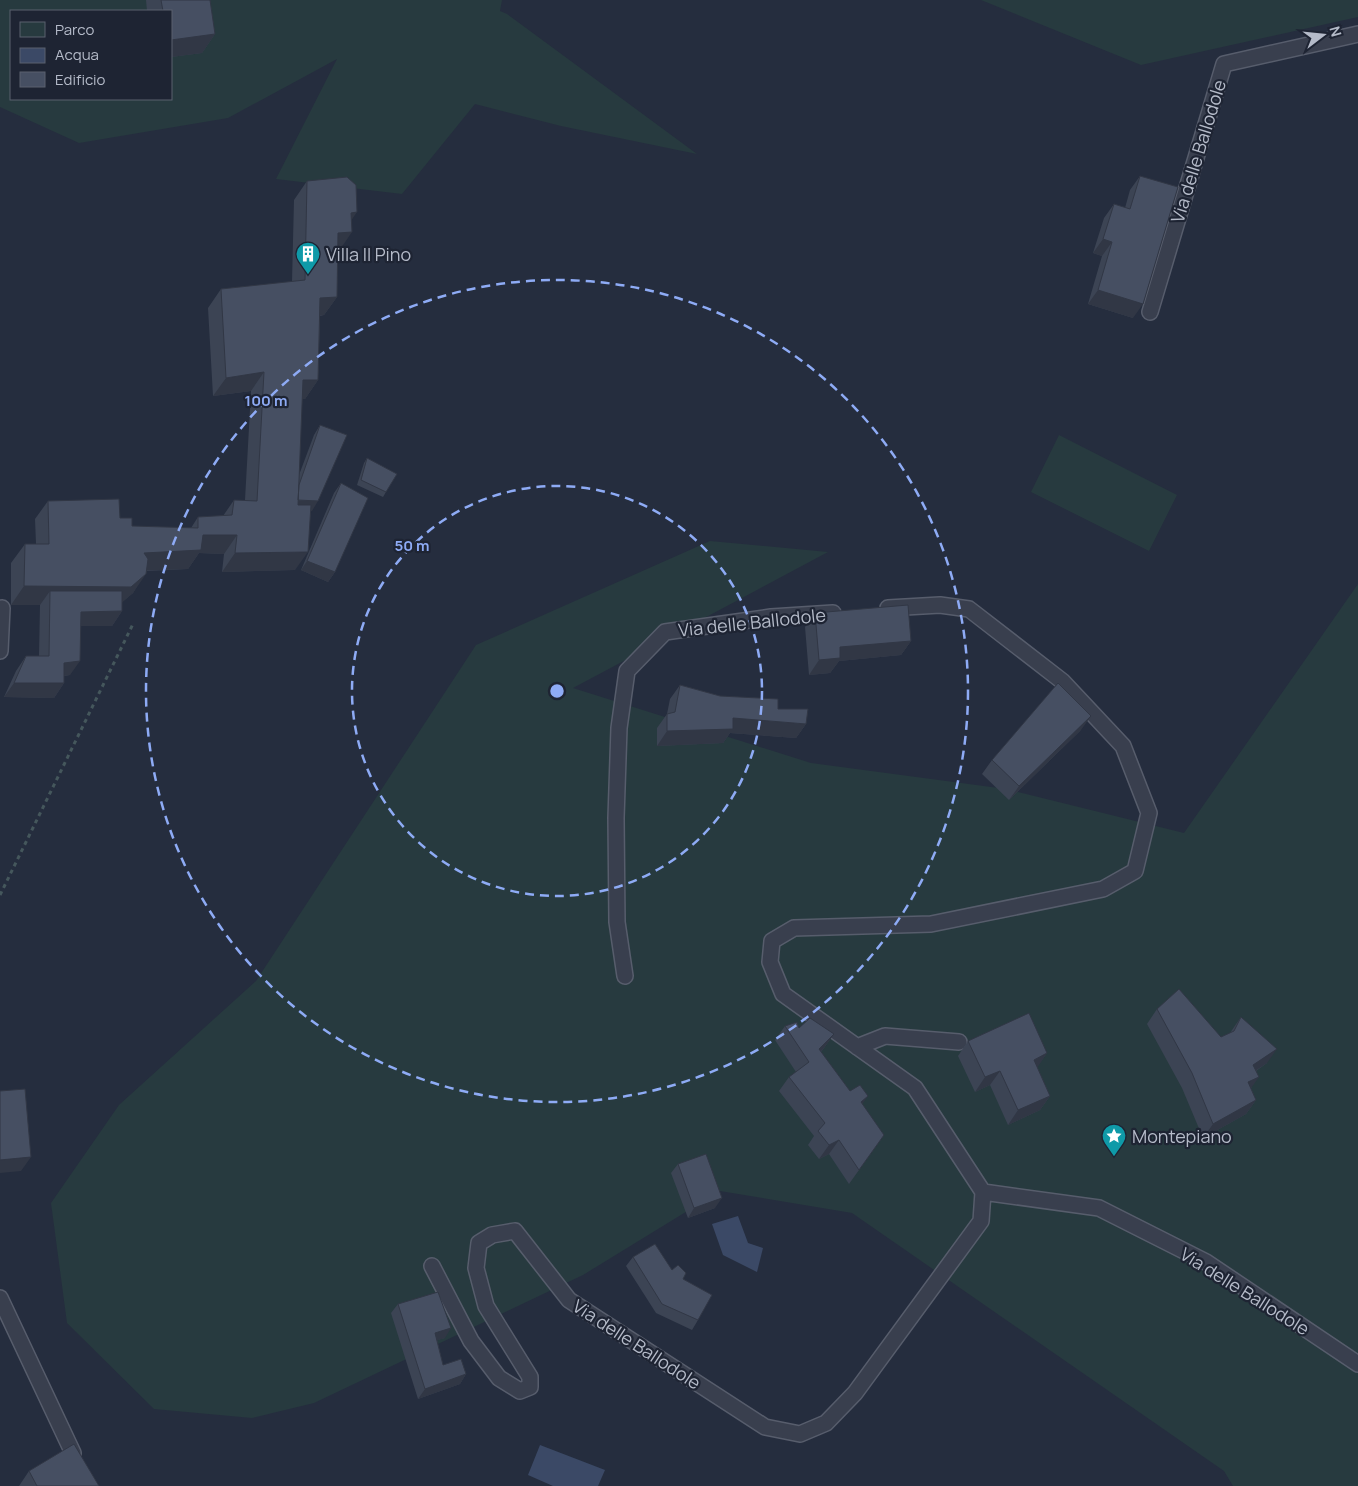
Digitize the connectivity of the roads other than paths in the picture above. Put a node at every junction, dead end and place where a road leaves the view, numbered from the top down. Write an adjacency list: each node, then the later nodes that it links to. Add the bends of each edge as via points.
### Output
1 (1358, 34): 2 (lane, Via delle Ballodole, via 1224,64)
2 (1150, 312)
3 (2, 608): 6 (lane)
4 (870, 610): 9 (lane, via 940,605 969,609 990,624 1062,681 1122,746 1149,813 1135,871 1103,889 931,924 794,928 772,942 770,962 783,994)
5 (850, 611): 7 (lane, Via delle Ballodole, via 771,617 665,632 627,671 619,728 616,818 617,922)
6 (0, 651)
7 (625, 976)
8 (959, 1042): 9 (lane, via 885,1036)
9 (857, 1047): 10 (lane, via 915,1088)
10 (983, 1192): 11 (lane, Via delle Ballodole, via 981,1221 855,1393 826,1423 800,1434 766,1427 569,1300 515,1231 492,1235 479,1243 476,1268 486,1306 530,1377 530,1387 520,1391 499,1378 471,1341); 13 (lane, Via delle Ballodole, via 1099,1208 1206,1262)
11 (432, 1266)
12 (0, 1298): 14 (lane)
13 (1358, 1364)
14 (72, 1453)

